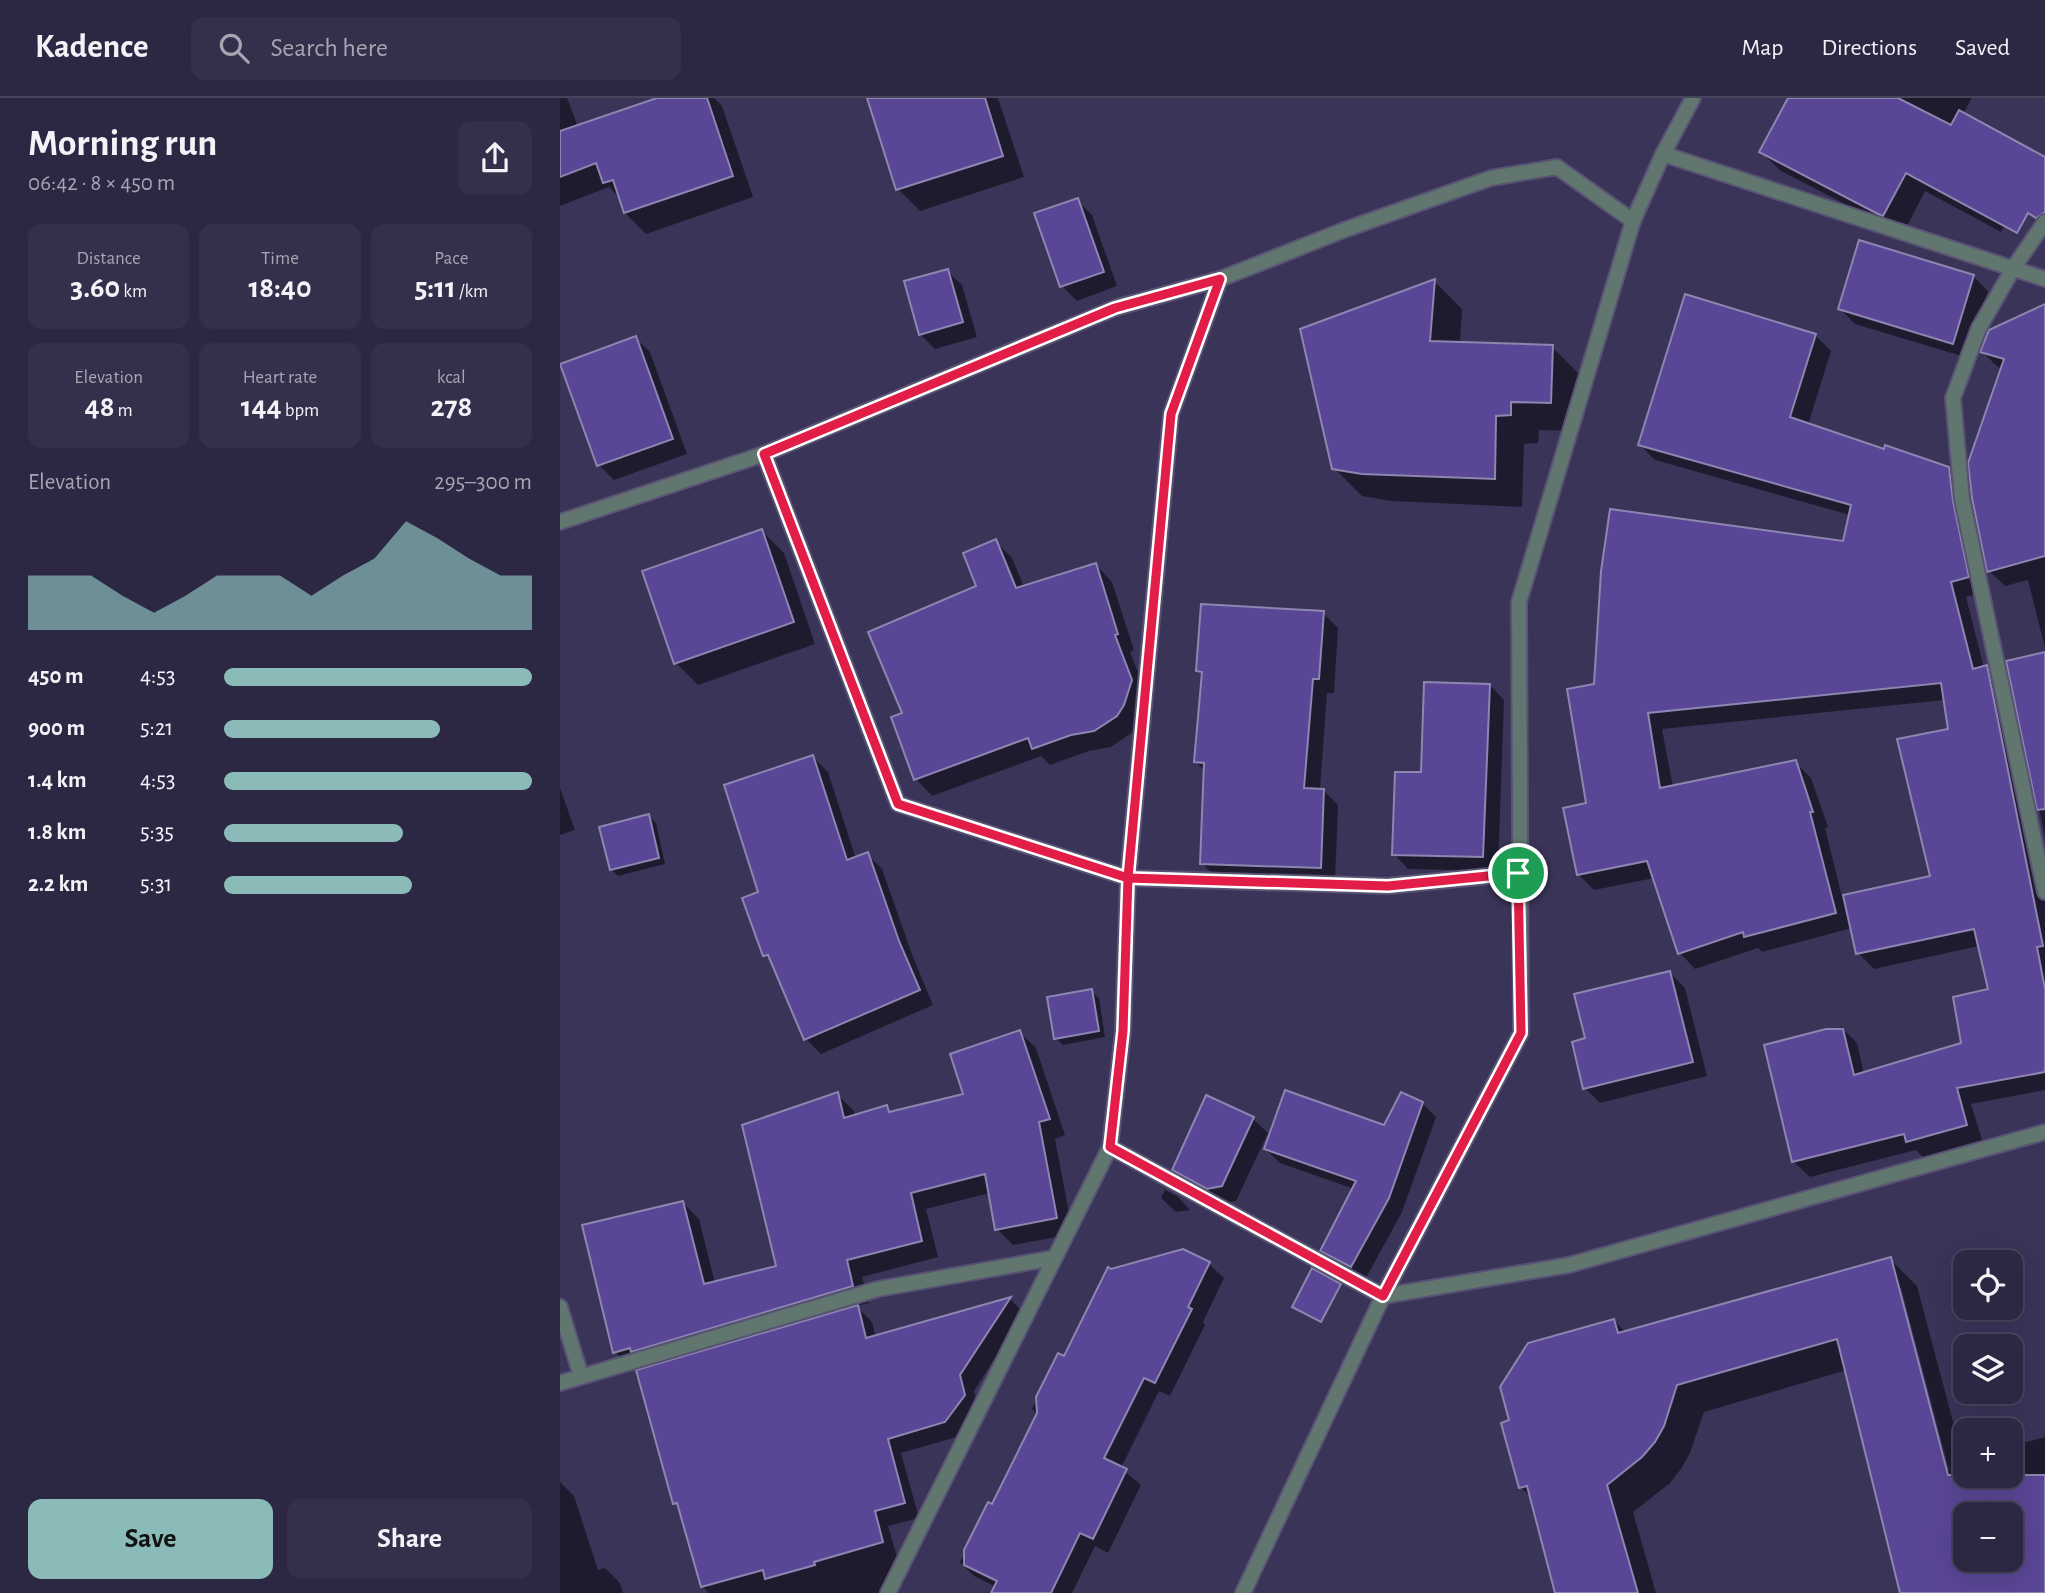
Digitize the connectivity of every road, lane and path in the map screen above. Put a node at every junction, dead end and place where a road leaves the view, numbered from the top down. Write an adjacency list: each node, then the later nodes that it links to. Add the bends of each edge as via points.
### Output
1 (1693, 98): 2 (street)
2 (1663, 155): 3 (street); 5 (street)
3 (1633, 221): 6 (street, via 1557,167 1491,178); 10 (street, via 1519,602)
4 (2045, 222): 5 (street)
5 (2014, 267): 7 (street); 12 (street, via 1979,328 1953,398 1962,499)
6 (1220, 279): 8 (street, via 1115,308); 11 (street, via 1171,414)
7 (2045, 279)
8 (764, 454): 9 (street); 11 (street, via 898,804)
9 (560, 522)
10 (1518, 873): 11 (street, via 1388,886); 16 (street, via 1521,1033)
11 (1128, 878): 14 (street, via 1123,1031)
12 (2045, 892)
13 (2045, 1132): 16 (street, via 1569,1265)
14 (1110, 1147): 15 (street); 16 (street)
15 (1054, 1258): 18 (street, via 878,1289); 20 (street)
16 (1383, 1296): 21 (street)
17 (560, 1307): 18 (street)
18 (581, 1377): 19 (street)
19 (560, 1383)
20 (888, 1593)
21 (1243, 1593)

